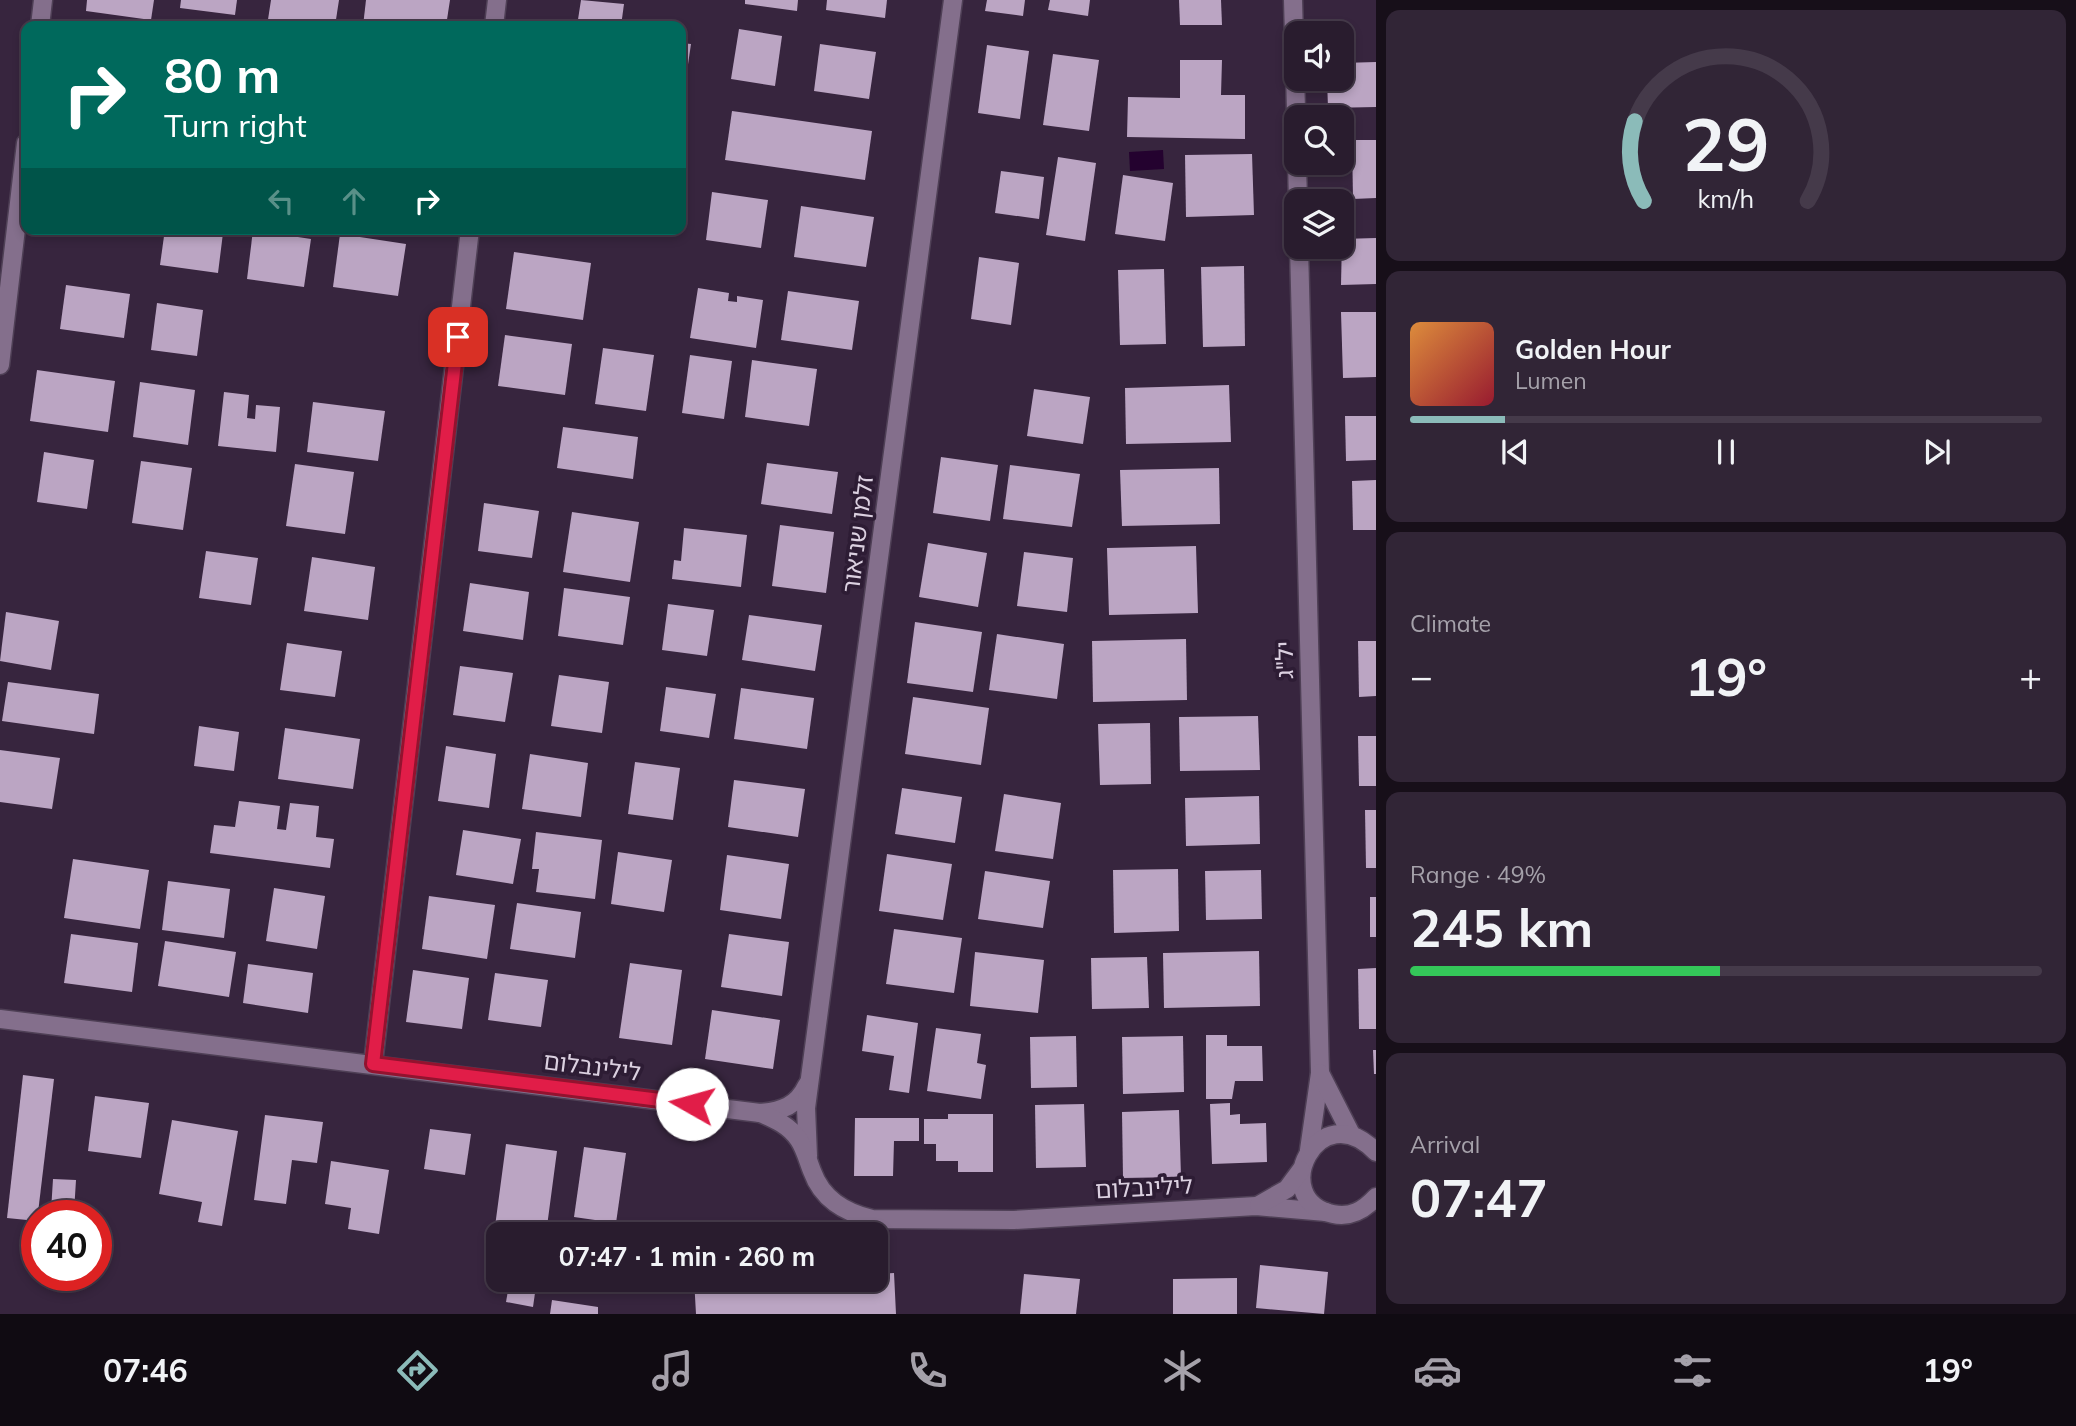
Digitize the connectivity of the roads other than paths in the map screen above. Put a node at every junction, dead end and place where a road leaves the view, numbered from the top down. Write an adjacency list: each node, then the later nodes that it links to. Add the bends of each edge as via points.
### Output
1 (43, 0): 5 (street)
2 (497, 0): 6 (street)
3 (953, 0): 15 (street, זלמן שניאור)
4 (1293, 0): 7 (street)
5 (41, 21)
6 (495, 21)
7 (1296, 105)
8 (21, 185): 11 (street)
9 (469, 235): 13 (street)
10 (1299, 259): 14 (street, יל"ג)
11 (0, 365)
12 (0, 1019): 13 (street, לילינבלום)
13 (373, 1064): 16 (street, לילינבלום)
14 (1320, 1073): 17 (street, יל"ג); 18 (street, יל"ג)
15 (811, 1075): 16 (street, זלמן שניאור, via 795,1103); 20 (street, זלמן שניאור, via 806,1118)
16 (760, 1113): 20 (street, לילינבלום, via 791,1130)
17 (1351, 1135): 18 (street, via 1335,1134); 19 (street)
18 (1309, 1150): 21 (street, יל"ג)
19 (1376, 1152)
20 (808, 1162): 23 (street, לילינבלום, via 816,1182 835,1204 872,1219 1014,1220)
21 (1301, 1170): 23 (street, לילינבלום, via 1287,1189); 24 (street, via 1304,1191)
22 (1376, 1197): 24 (street, לילינבלום, via 1357,1213)
23 (1256, 1206): 24 (street, לילינבלום)
24 (1326, 1212)

